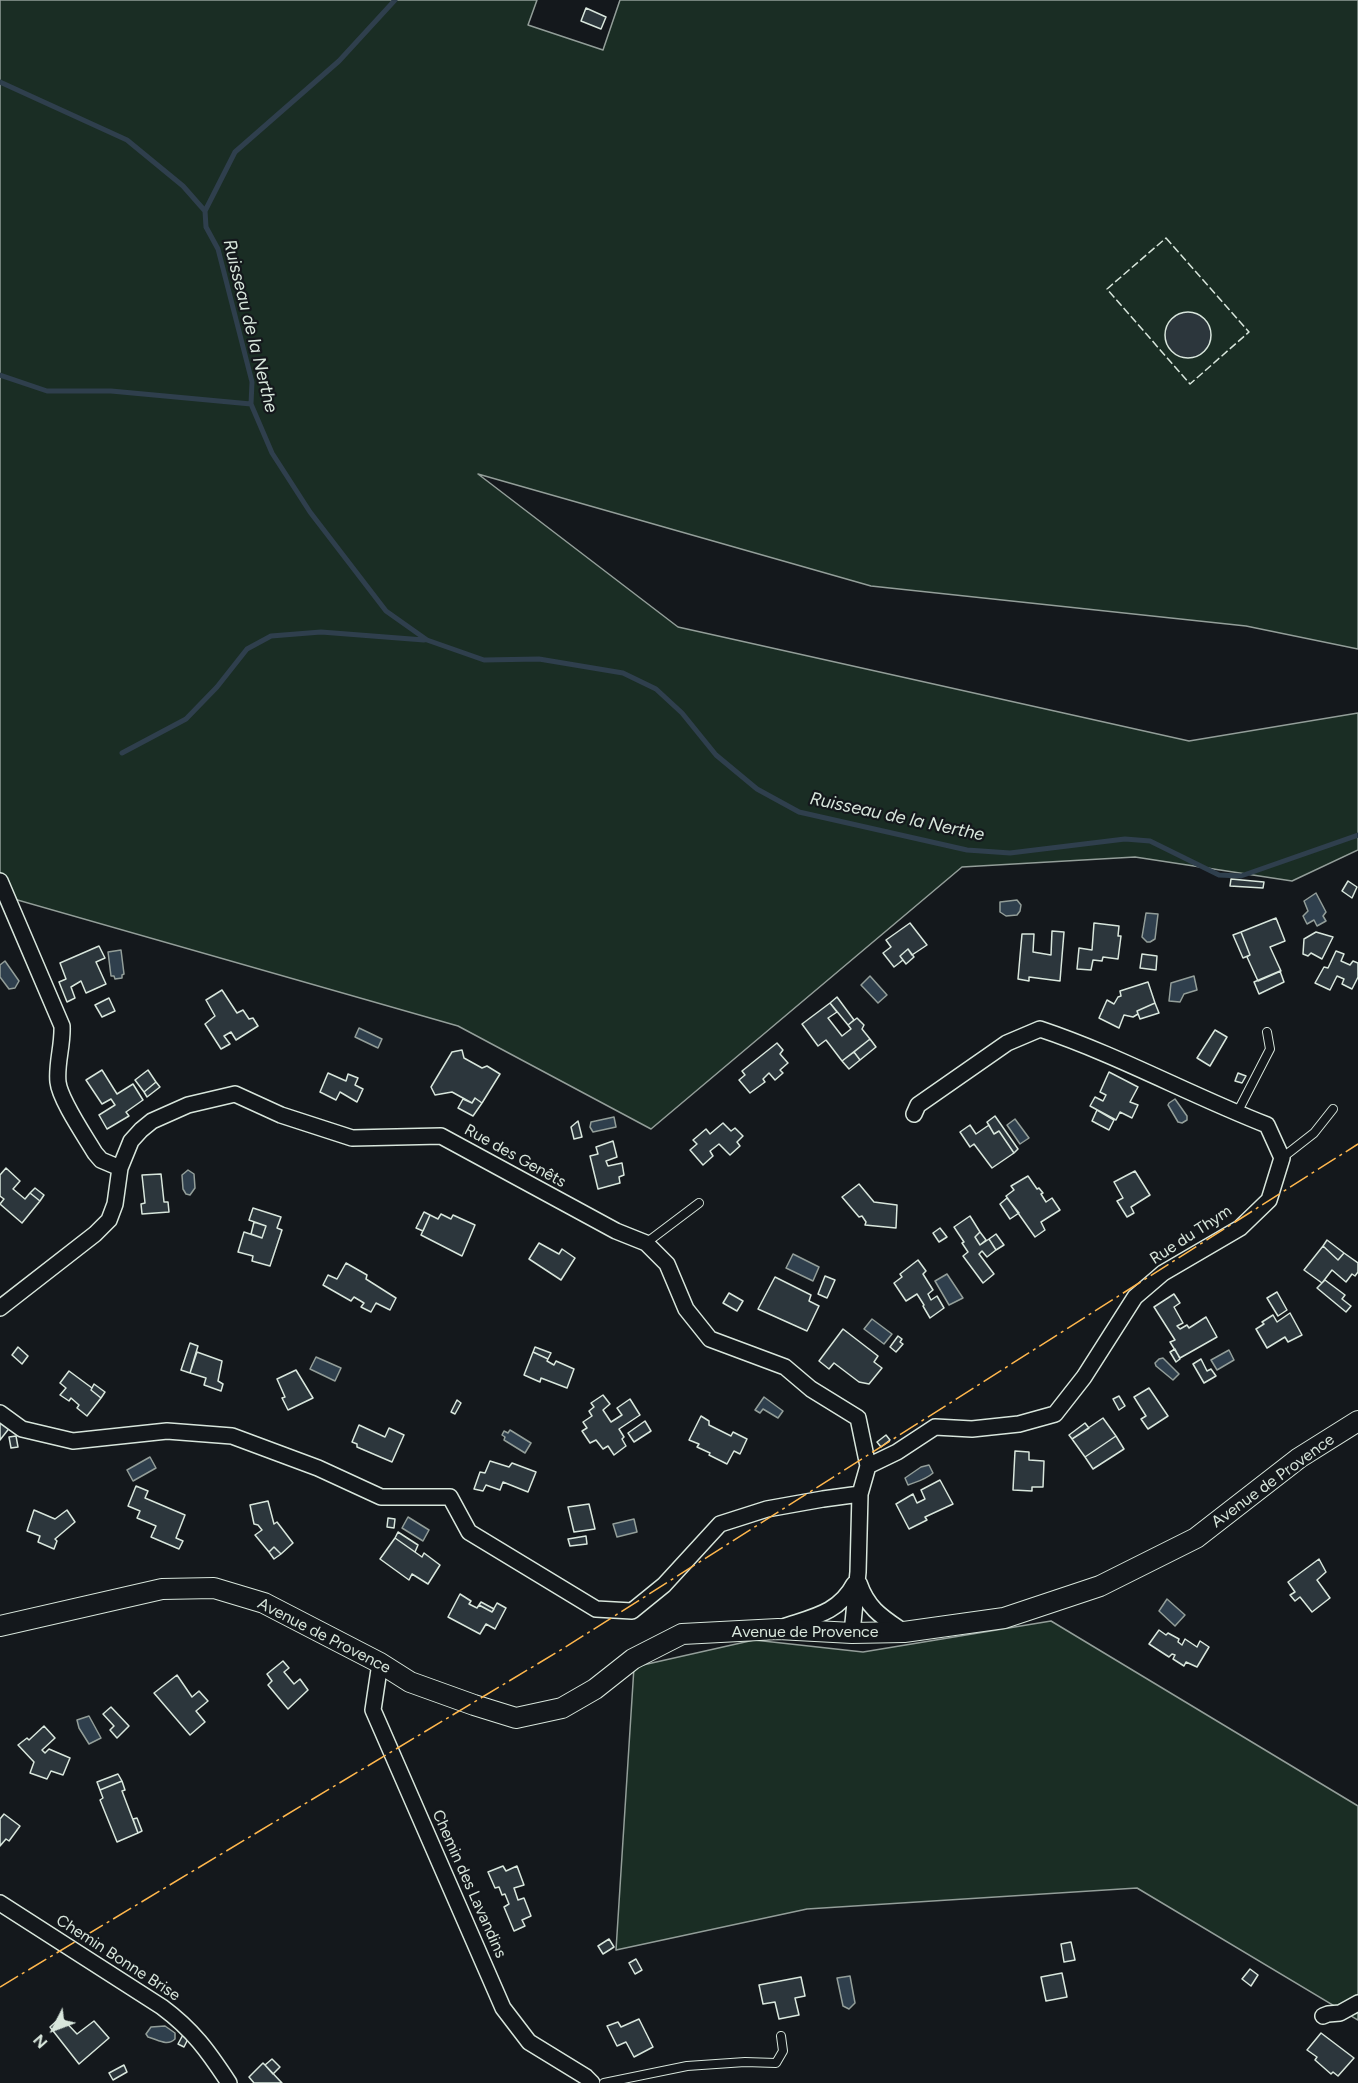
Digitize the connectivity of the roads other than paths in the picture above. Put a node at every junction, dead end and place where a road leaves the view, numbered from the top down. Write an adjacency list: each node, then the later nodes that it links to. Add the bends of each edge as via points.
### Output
1 (0, 881): 7 (street, via 62,1026 60,1090 95,1153)
2 (1267, 1032): 4 (lane, via 1270,1049)
3 (1333, 1109): 6 (lane, via 1314,1133)
4 (1237, 1113): 5 (street, via 1069,1038 1040,1029 1007,1043 918,1105); 6 (street, via 1267,1125)
5 (914, 1114)
6 (1282, 1158): 13 (street, Rue du Thym, via 1269,1200 1240,1228 1163,1273 1135,1297 1084,1377 1055,1414 1019,1424 972,1429 935,1427)
7 (120, 1168): 9 (street, Rue des Genêts, via 131,1141 152,1121 188,1105 235,1094 281,1115 352,1138 441,1136 616,1231); 10 (street, Rue des Genêts, via 109,1220)
8 (699, 1203): 9 (lane)
9 (646, 1243): 13 (street, Rue des Genêts, via 667,1264 686,1309 710,1339 785,1368 858,1418)
10 (0, 1308)
11 (0, 1413): 14 (street, via 22,1429 73,1441 167,1431 232,1436 381,1497 450,1497 469,1532 596,1609 632,1611 664,1585 720,1524 767,1509)
12 (1358, 1421): 18 (street, Avenue de Provence, via 1299,1458 1196,1538 1100,1586 1004,1618)
13 (868, 1466): 14 (street, Rue des Genêts)
14 (860, 1494): 15 (street, Rue des Genêts)
15 (857, 1579): 17 (street, via 847,1598 827,1612); 18 (street, via 864,1600); 19 (street, Rue des Genêts)
16 (0, 1626): 20 (street, Avenue de Provence, via 162,1589 214,1588 264,1603)
17 (778, 1629): 19 (street, Avenue de Provence); 20 (street, Avenue de Provence, via 682,1634 633,1659 595,1689 562,1708 516,1718 410,1682)
18 (904, 1632): 19 (street, Avenue de Provence)
19 (852, 1633)
20 (380, 1663): 26 (street, Chemin des Lavandins, via 373,1710 503,2008 529,2042)
21 (0, 1903): 25 (street, Chemin Bonne Brise, via 184,2024)
22 (1358, 2003): 23 (street, via 1340,2013)
23 (1323, 2016)
24 (782, 2036): 27 (lane, via 783,2051 776,2063 687,2066)
25 (229, 2083)
26 (592, 2083)
27 (604, 2083)

